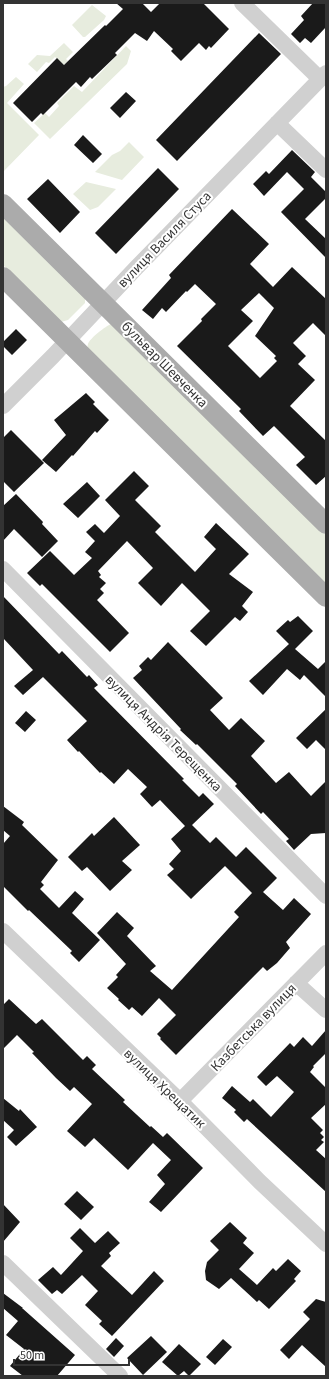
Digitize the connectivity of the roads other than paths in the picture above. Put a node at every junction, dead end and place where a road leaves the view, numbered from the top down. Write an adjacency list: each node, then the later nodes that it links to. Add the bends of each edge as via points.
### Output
1 (242, 3): 2 (street)
2 (323, 76): 3 (street, вулиця Василя Стуса)
3 (277, 123): 4 (street); 7 (street, вулиця Василя Стуса)
4 (326, 170)
5 (3, 204): 7 (main road, бульвар Шевченка)
6 (3, 277): 8 (main road)
7 (103, 303): 8 (street, вулиця Василя Стуса); 10 (main road, бульвар Шевченка)
8 (67, 341): 9 (street, вулиця Василя Стуса); 12 (main road)
9 (3, 406)
10 (326, 524)
11 (3, 569): 13 (street, вулиця Андрія Терещенка)
12 (326, 597)
13 (326, 896)
14 (3, 931): 18 (street, вулиця Хрещатик)
15 (326, 953): 16 (street, Казбетська вулиця)
16 (296, 983): 17 (street); 18 (street, Казбетська вулиця)
17 (326, 1010)
18 (180, 1101): 19 (street, вулиця Хрещатик)
19 (326, 1244)
20 (3, 1263): 21 (street)
21 (120, 1376)

